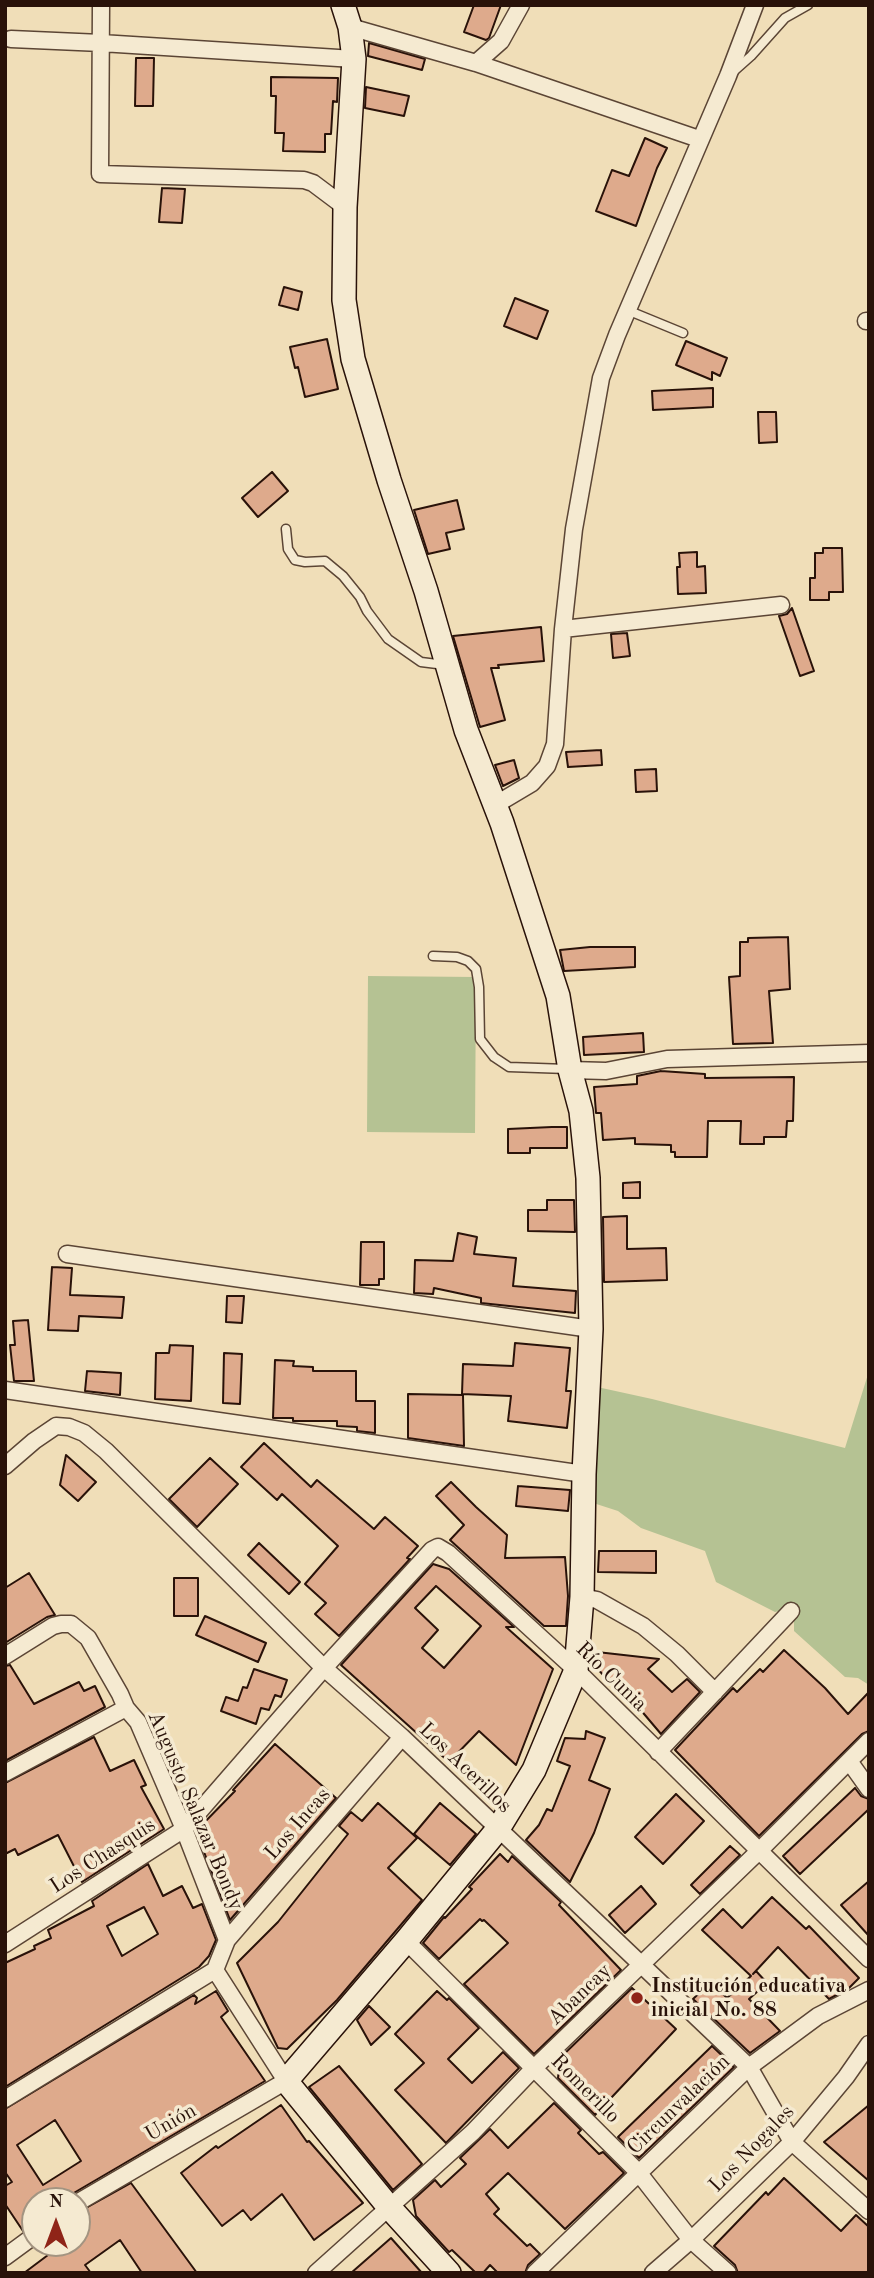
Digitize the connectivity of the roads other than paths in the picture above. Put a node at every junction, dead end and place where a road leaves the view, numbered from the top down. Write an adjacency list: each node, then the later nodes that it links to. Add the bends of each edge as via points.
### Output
1 (101, 5): 7 (street)
2 (521, 5): 9 (street, via 501,41)
3 (755, 5): 10 (street)
4 (808, 5): 10 (lane, via 785,18)
5 (346, 16): 8 (street); 9 (street)
6 (10, 39): 7 (street)
7 (101, 43): 8 (street); 12 (street, via 100,174 304,180)
8 (354, 59): 12 (street)
9 (476, 63): 11 (street)
10 (728, 76): 11 (street)
11 (699, 139): 13 (street)
12 (345, 208): 18 (street, via 344,300 353,359)
13 (627, 310): 14 (lane); 17 (street, via 601,378 574,529)
14 (683, 333)
15 (286, 529): 18 (lane, via 288,549 295,560 325,561 343,576 388,639 421,662)
16 (782, 605): 17 (street)
17 (563, 629): 19 (street, via 555,744 547,765 532,783)
18 (448, 666): 19 (street)
19 (495, 805): 22 (street, via 558,996)
20 (433, 956): 22 (lane, via 457,957 476,969 481,1040 494,1057 509,1067)
21 (869, 1053): 22 (street, via 667,1059 606,1071)
22 (570, 1070): 24 (street, via 581,1111 587,1178)
23 (67, 1254): 24 (street)
24 (591, 1329): 27 (street)
25 (5, 1390): 27 (street)
26 (5, 1466): 31 (street, Los Acerillos, via 56,1426 83,1433)
27 (584, 1474): 28 (street)
28 (582, 1597): 32 (street); 33 (street, via 597,1600 643,1626)
29 (791, 1611): 33 (street)
30 (5, 1656): 34 (street, Augusto Salazar Bondy, via 53,1626 71,1624 88,1638)
31 (324, 1668): 32 (street, Río Cunia, via 438,1547); 35 (street, Los Acerillos); 41 (street, Los Chasquis)
32 (576, 1670): 37 (street, Río Cunia); 42 (street, via 534,1770)
33 (715, 1692): 37 (street)
34 (126, 1708): 39 (street); 41 (street, Augusto Salazar Bondy, via 138,1722)
35 (402, 1737): 42 (street, Los Acerillos); 44 (street, Los Incas)
36 (869, 1741): 38 (street, Abancay)
37 (658, 1752): 43 (street, Río Cunia)
38 (849, 1762): 40 (street); 43 (street, Abancay)
39 (5, 1773)
40 (869, 1789)
41 (184, 1829): 44 (street, Augusto Salazar Bondy); 46 (street, Los Chasquis)
42 (499, 1829): 45 (street); 48 (street, Los Acerillos)
43 (759, 1851): 47 (street, Río Cunia); 48 (street, Abancay)
44 (227, 1940): 49 (street, Augusto Salazar Bondy)
45 (406, 1941): 53 (street, Romerillo); 54 (street)
46 (5, 1944)
47 (869, 1959)
48 (642, 1964): 52 (street, Los Acerillos); 53 (street, Abancay)
49 (215, 1970): 54 (street); 55 (street)
50 (869, 1990): 52 (street, Circunvalación, via 818,2016)
51 (869, 2044): 56 (street, Los Nogales)
52 (749, 2067): 56 (street, Los Acerillos); 57 (street, Circunvalación)
53 (534, 2068): 57 (street, Romerillo); 59 (street, Abancay, via 473,2132)
54 (286, 2081): 58 (street, Unión); 59 (street)
55 (5, 2099)
56 (792, 2142): 60 (street, Los Acerillos); 61 (street, Los Nogales)
57 (638, 2172): 61 (street, Romerillo); 66 (street, Circunvalación)
58 (91, 2195)
59 (388, 2206): 64 (street, Abancay); 65 (street)
60 (869, 2211)
61 (691, 2240): 67 (street, Los Nogales); 68 (street, Romerillo)
62 (21, 2245): 63 (street)
63 (5, 2257)
64 (316, 2273)
65 (449, 2273)
66 (536, 2273)
67 (653, 2273)
68 (728, 2273)

